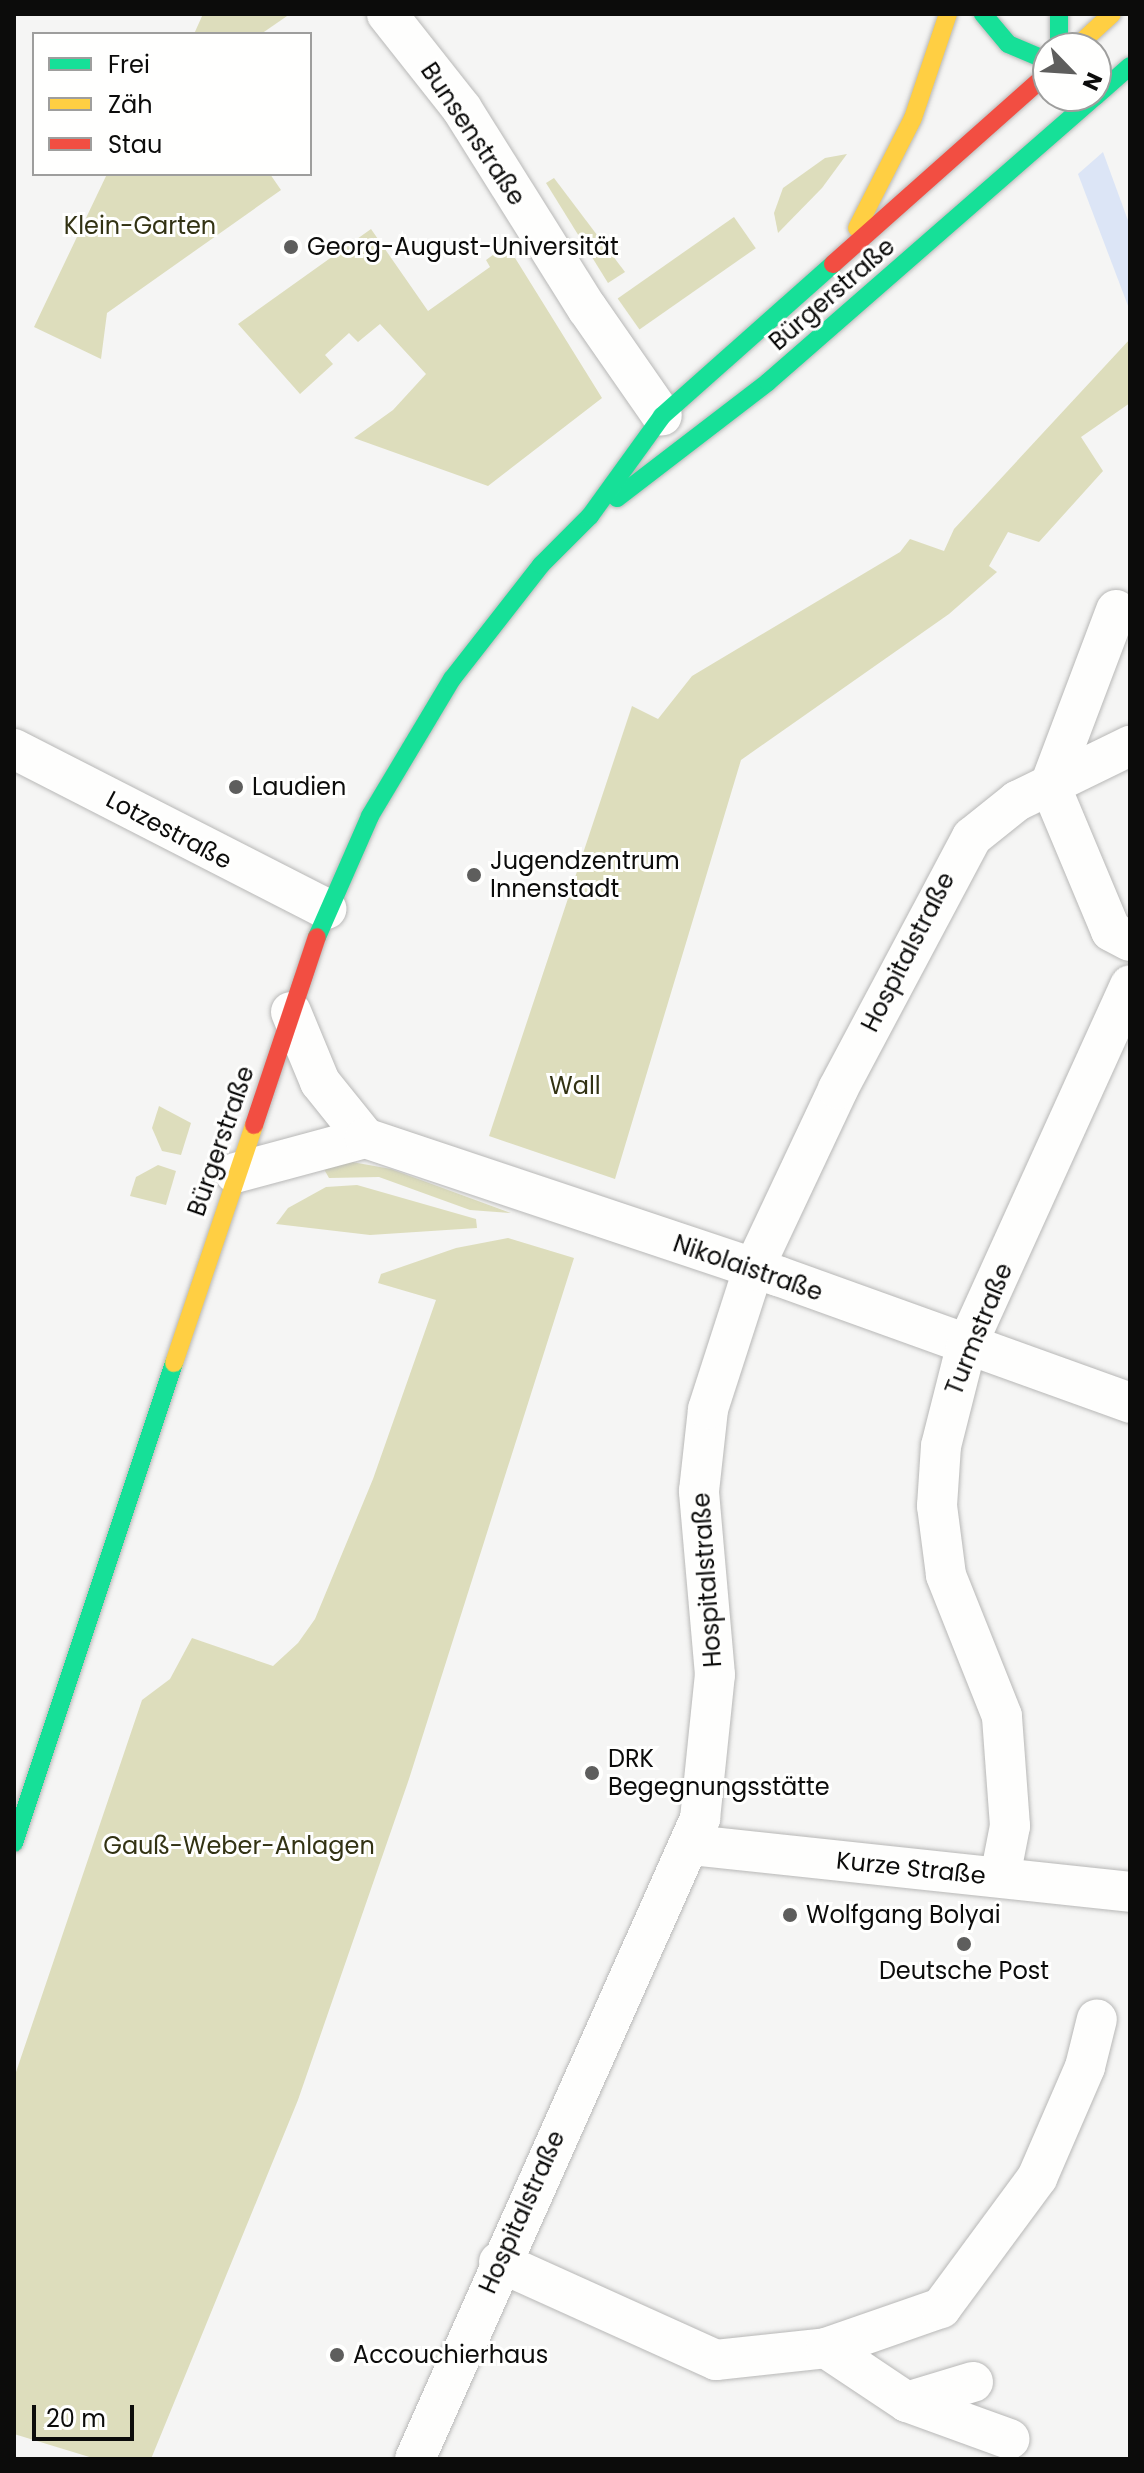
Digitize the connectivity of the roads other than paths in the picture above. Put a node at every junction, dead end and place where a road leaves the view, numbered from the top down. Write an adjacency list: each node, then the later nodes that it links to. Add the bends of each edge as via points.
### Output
1 (387, 14): 14 (street, Bunsenstraße, via 462,109)
2 (948, 14): 13 (main road, via 913,118)
3 (983, 14): 6 (main road, via 1008,44)
4 (1112, 14): 5 (main road)
5 (1092, 32)
6 (1032, 54)
7 (1128, 68): 8 (main road, Bürgerstraße)
8 (1112, 82)
9 (1032, 87): 13 (main road, Bürgerstraße)
10 (1077, 112): 12 (main road, Bürgerstraße)
11 (1048, 114): 12 (main road)
12 (1035, 147): 15 (main road, Bürgerstraße, via 768,382)
13 (847, 250): 14 (main road, Bürgerstraße)
14 (662, 416): 15 (main road, Bürgerstraße)
15 (590, 516): 20 (main road, Bürgerstraße, via 541,565 452,679 370,816)
16 (1116, 610): 19 (street)
17 (1130, 746): 19 (street, Hospitalstraße)
18 (14, 749): 20 (street, Lotzestraße)
19 (1050, 785): 21 (street, via 1111,931); 26 (street, Hospitalstraße, via 995,817 958,856 838,1089)
20 (326, 909): 23 (main road, Bürgerstraße)
21 (1130, 941)
22 (1130, 985): 27 (street, Turmstraße)
23 (291, 1012): 24 (street, via 320,1082); 25 (main road, Bürgerstraße)
24 (365, 1138): 25 (street); 26 (street, Nikolaistraße)
25 (235, 1173): 29 (main road, Bürgerstraße)
26 (753, 1270): 27 (street, Nikolaistraße); 30 (street, Hospitalstraße, via 712,1395 705,1434 699,1491 715,1675 700,1819)
27 (966, 1347): 28 (street, Nikolaistraße); 31 (street, Turmstraße, via 941,1446 938,1527 946,1575 1002,1716 1010,1826)
28 (1130, 1403)
29 (14, 1843)
30 (692, 1845): 31 (street, Kurze Straße); 34 (street, Hospitalstraße)
31 (1000, 1877): 32 (street, Kurze Straße)
32 (1130, 1892)
33 (1097, 2019): 35 (street, via 1085,2067 1037,2178 941,2308)
34 (499, 2262): 35 (street, via 716,2360); 39 (street, Hospitalstraße)
35 (826, 2348): 37 (street)
36 (973, 2382): 37 (street)
37 (907, 2402): 38 (street)
38 (1009, 2439)
39 (415, 2459)

